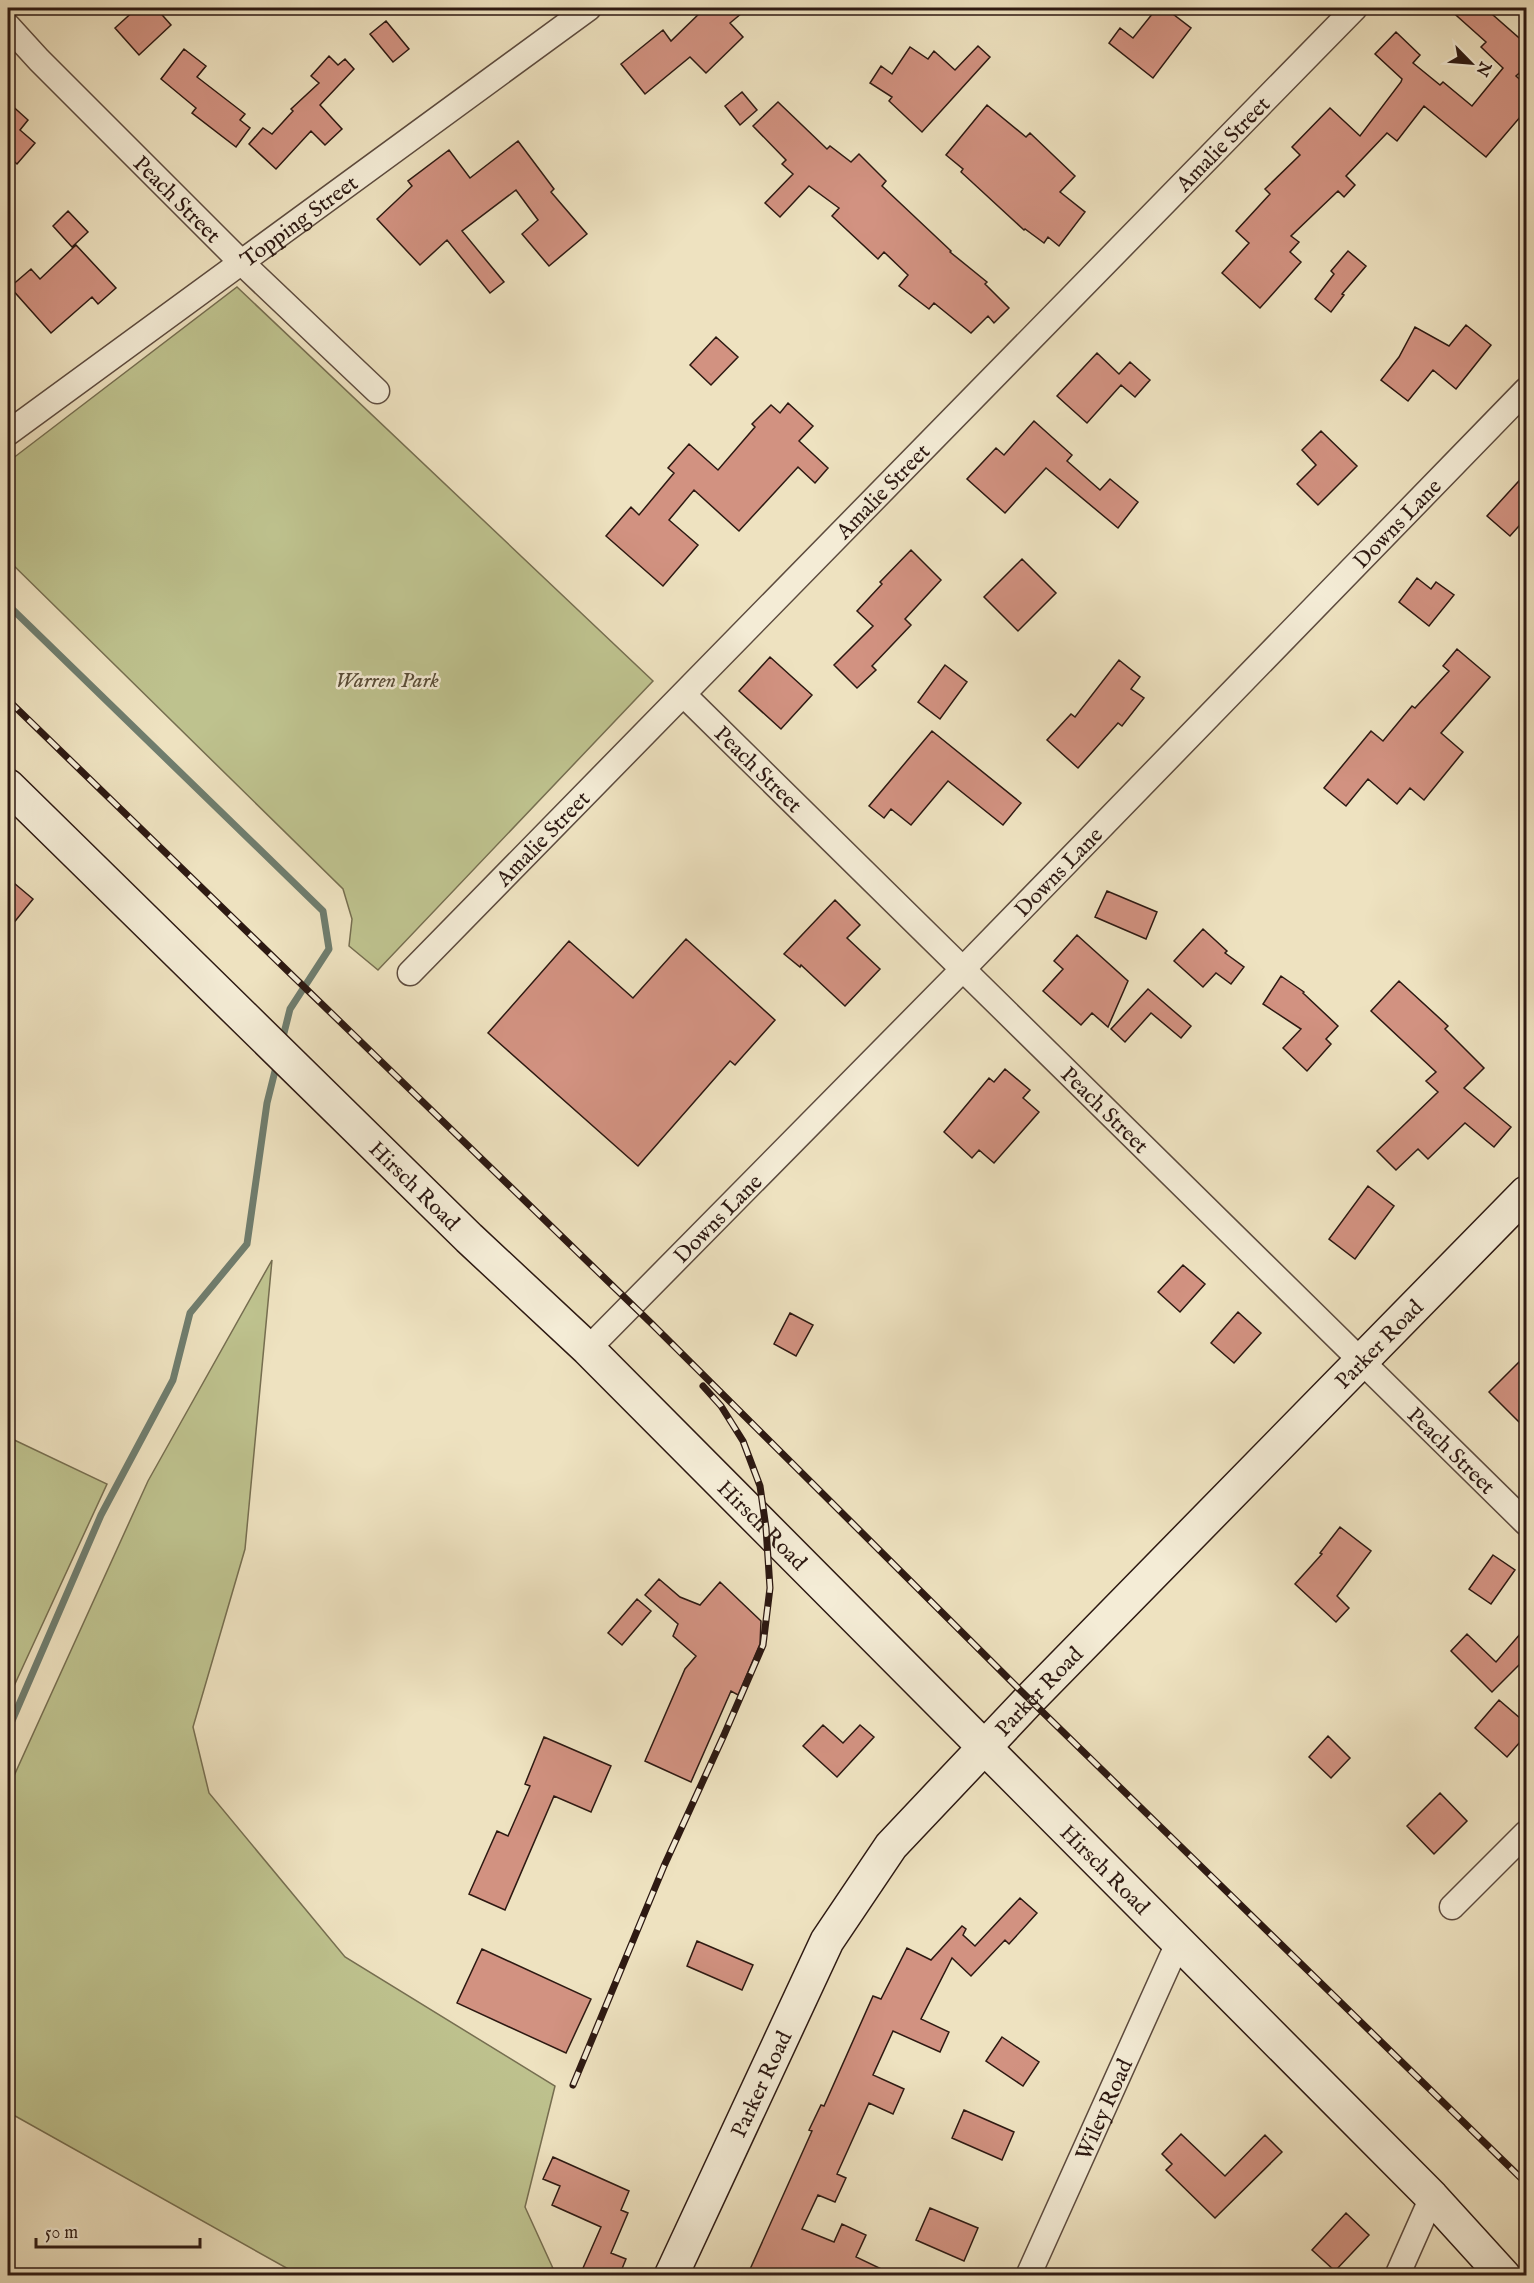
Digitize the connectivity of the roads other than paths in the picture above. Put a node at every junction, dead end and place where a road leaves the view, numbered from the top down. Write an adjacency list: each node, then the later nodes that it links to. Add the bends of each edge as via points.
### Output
1 (589, 8): 4 (street, Topping Street)
2 (1355, 8): 8 (street, Amalie Street)
3 (8, 26): 4 (street, Peach Street)
4 (242, 263): 6 (street, Peach Street); 7 (street, Topping Street)
5 (1527, 390): 10 (street, Downs Lane)
6 (377, 391)
7 (8, 433)
8 (684, 695): 10 (street, Peach Street); 11 (street, Amalie Street)
9 (8, 786): 13 (main road, Hirsch Road, via 469,1238)
10 (962, 970): 13 (street, Downs Lane); 14 (street, Peach Street)
11 (410, 973)
12 (1527, 1193): 14 (main road, Parker Road)
13 (588, 1349): 16 (main road, Hirsch Road)
14 (1362, 1362): 15 (street, Peach Street); 16 (main road, Parker Road)
15 (1527, 1523)
16 (984, 1748): 19 (main road, Hirsch Road); 21 (main road, Parker Road, via 891,1846 827,1941)
17 (1527, 1833): 18 (street)
18 (1452, 1907)
19 (1178, 1943): 20 (main road, Hirsch Road); 22 (street, Wiley Road)
20 (1432, 2197): 23 (street); 24 (main road, Hirsch Road)
21 (671, 2276)
22 (1028, 2276)
23 (1397, 2276)
24 (1504, 2276)

